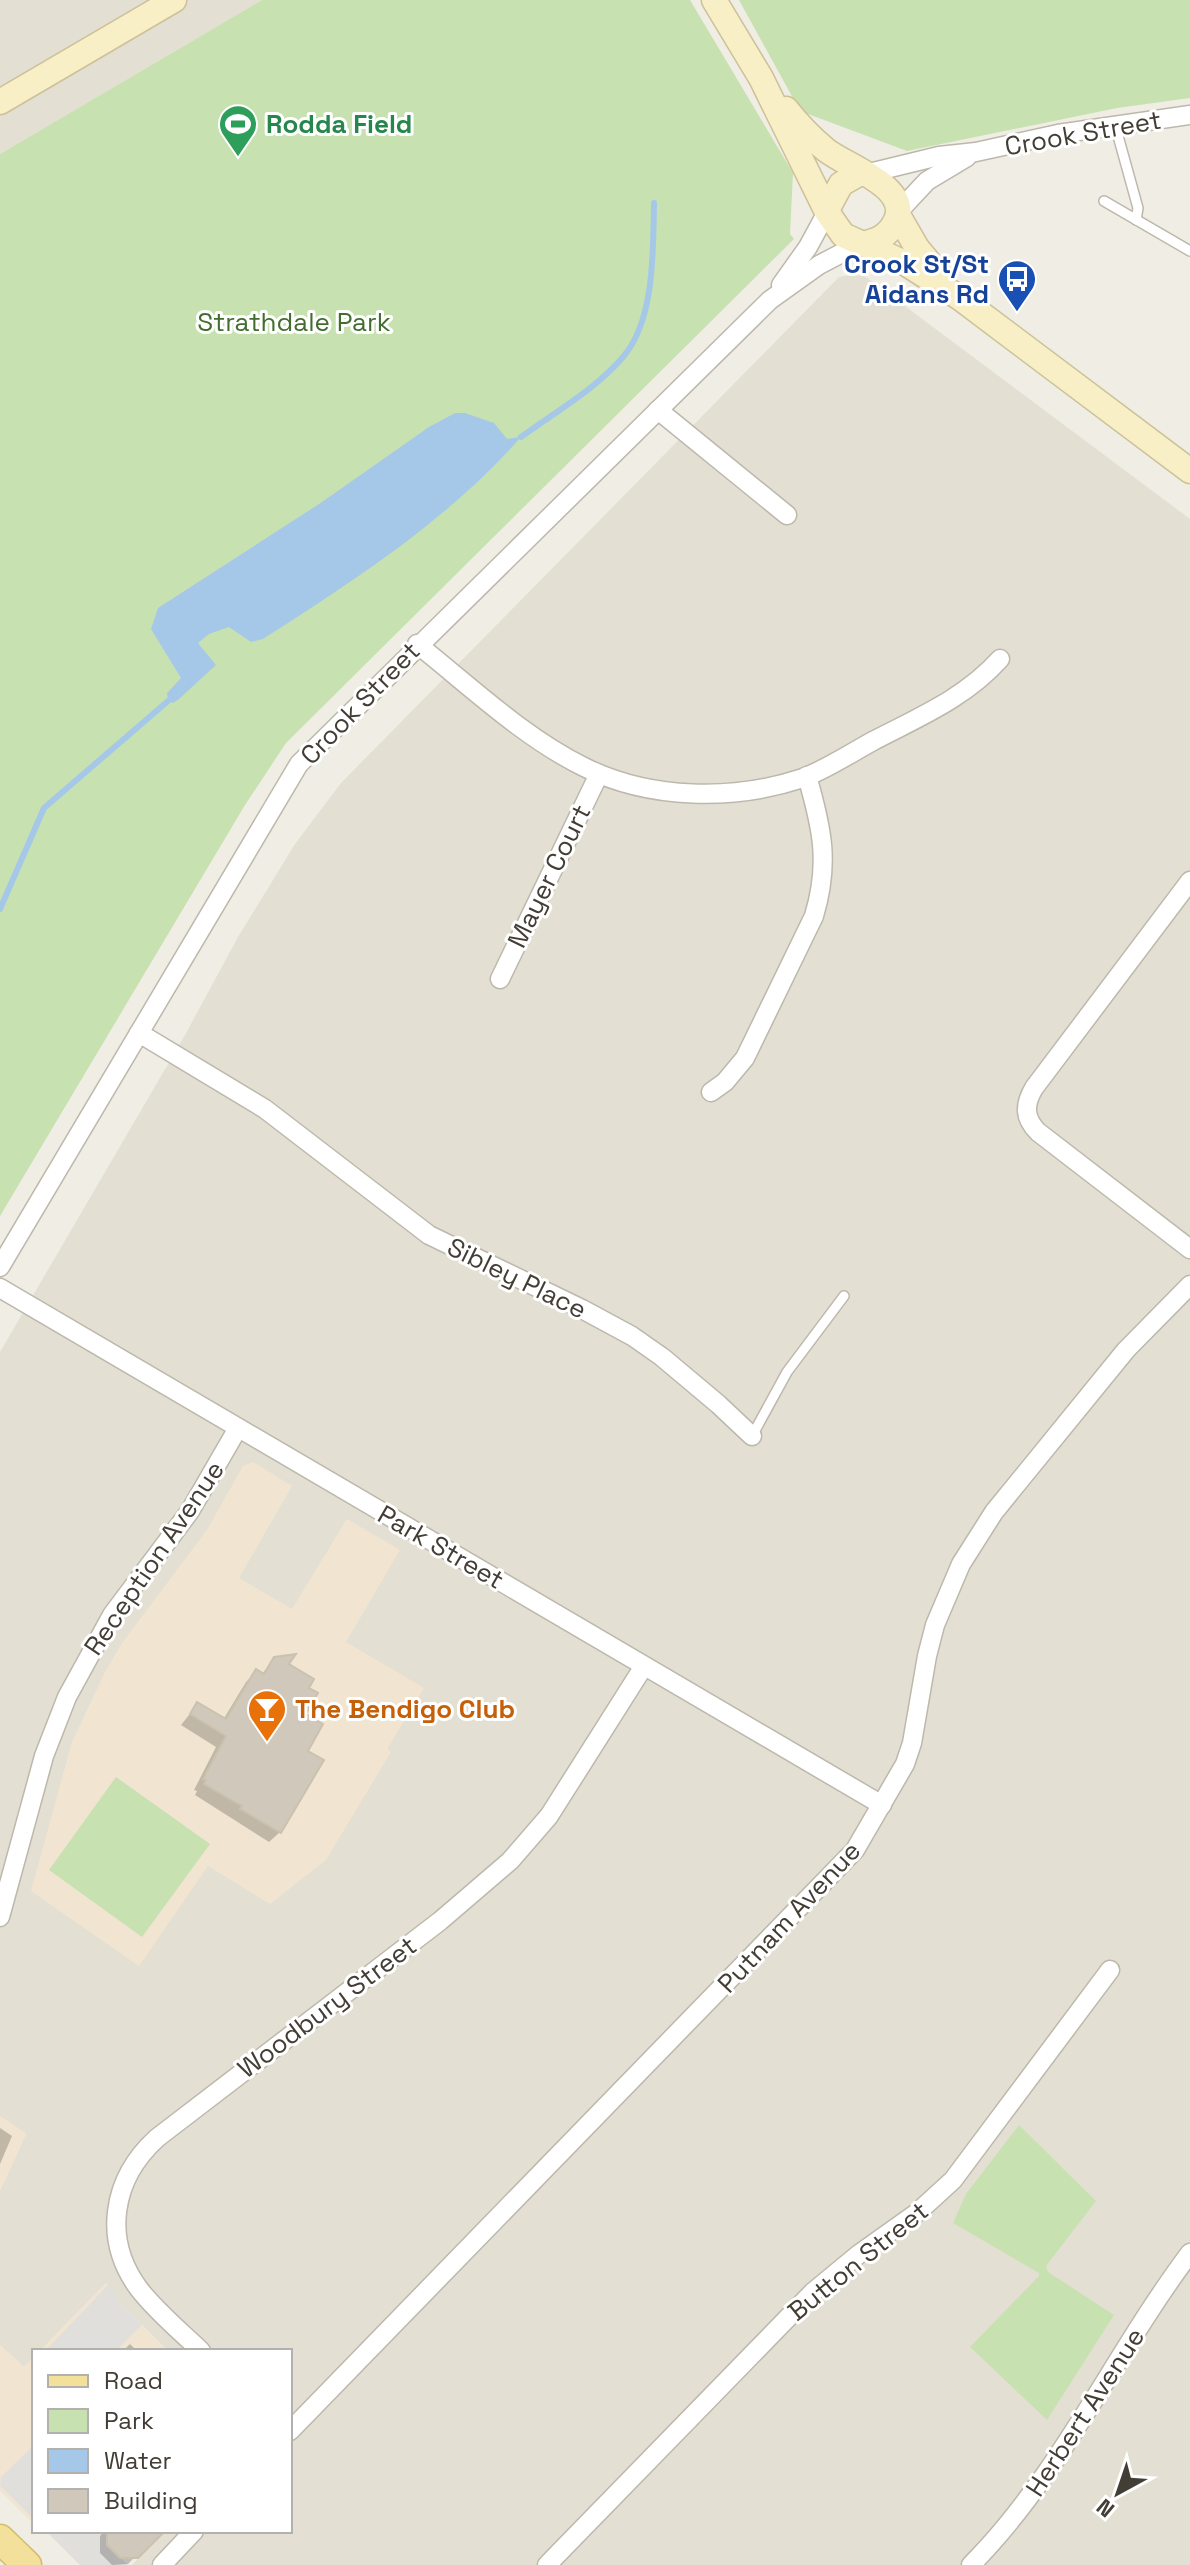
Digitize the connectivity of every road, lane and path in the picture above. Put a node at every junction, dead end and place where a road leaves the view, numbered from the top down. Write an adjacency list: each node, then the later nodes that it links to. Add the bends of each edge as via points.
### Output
1 (174, 0): 4 (street)
2 (714, 0): 3 (street)
3 (761, 78): 8 (street, via 807,133); 10 (street)
4 (0, 102)
5 (1190, 115): 6 (street, Crook Street)
6 (1115, 125): 7 (street, Crook Street); 12 (lane, via 1138,208)
7 (976, 152): 8 (street, Crook Street); 11 (street, Crook Street, via 927,181)
8 (864, 173): 10 (street, via 841,184); 11 (street, via 892,193)
9 (1104, 201): 12 (lane)
10 (827, 211): 13 (street, via 843,235); 16 (street, Crook Street)
11 (898, 213): 13 (street, via 882,238); 15 (street, via 917,248)
12 (1136, 220): 14 (lane)
13 (860, 244): 15 (street, via 905,263); 16 (street, Crook Street)
14 (1190, 251)
15 (960, 298): 18 (street)
16 (770, 300): 17 (street, Crook Street)
17 (658, 410): 19 (street); 20 (street, Crook Street)
18 (1190, 471)
19 (787, 515)
20 (417, 644): 22 (street, via 540,740); 26 (street, Crook Street, via 299,764)
21 (1000, 659): 23 (street, via 961,695)
22 (599, 774): 23 (street, via 690,793 751,790); 25 (street, Mayer Court)
23 (807, 776): 27 (street, via 825,861 814,916 745,1058)
24 (1190, 881): 28 (street, via 1034,1088 1026,1109 1038,1132)
25 (500, 979)
26 (139, 1033): 29 (street, Crook Street); 34 (street, Sibley Place, via 265,1109 429,1235 632,1336)
27 (711, 1092)
28 (1190, 1249)
29 (0, 1267)
30 (1190, 1285): 36 (street, Putnam Avenue, via 1126,1350 994,1512 961,1564 927,1656 909,1752)
31 (0, 1288): 33 (street, Park Street)
32 (844, 1296): 34 (lane, Sibley Place, via 787,1372)
33 (238, 1428): 35 (street, Park Street); 37 (street, Reception Avenue, via 184,1519 112,1615 67,1697 36,1782)
34 (752, 1436)
35 (644, 1666): 36 (street, Park Street); 40 (street, Woodbury Street, via 549,1816 510,1861 157,2138 131,2167 116,2218 124,2263 150,2302)
36 (882, 1805): 41 (street, Putnam Avenue, via 841,1866)
37 (0, 1917)
38 (1110, 1970): 46 (street, Button Street, via 953,2180 813,2292)
39 (1190, 2253): 47 (street, Herbert Avenue, via 1038,2484)
40 (199, 2349)
41 (292, 2429)
42 (192, 2533): 45 (street)
43 (0, 2539): 44 (main road)
44 (27, 2565)
45 (162, 2565)
46 (547, 2565)
47 (971, 2565)

